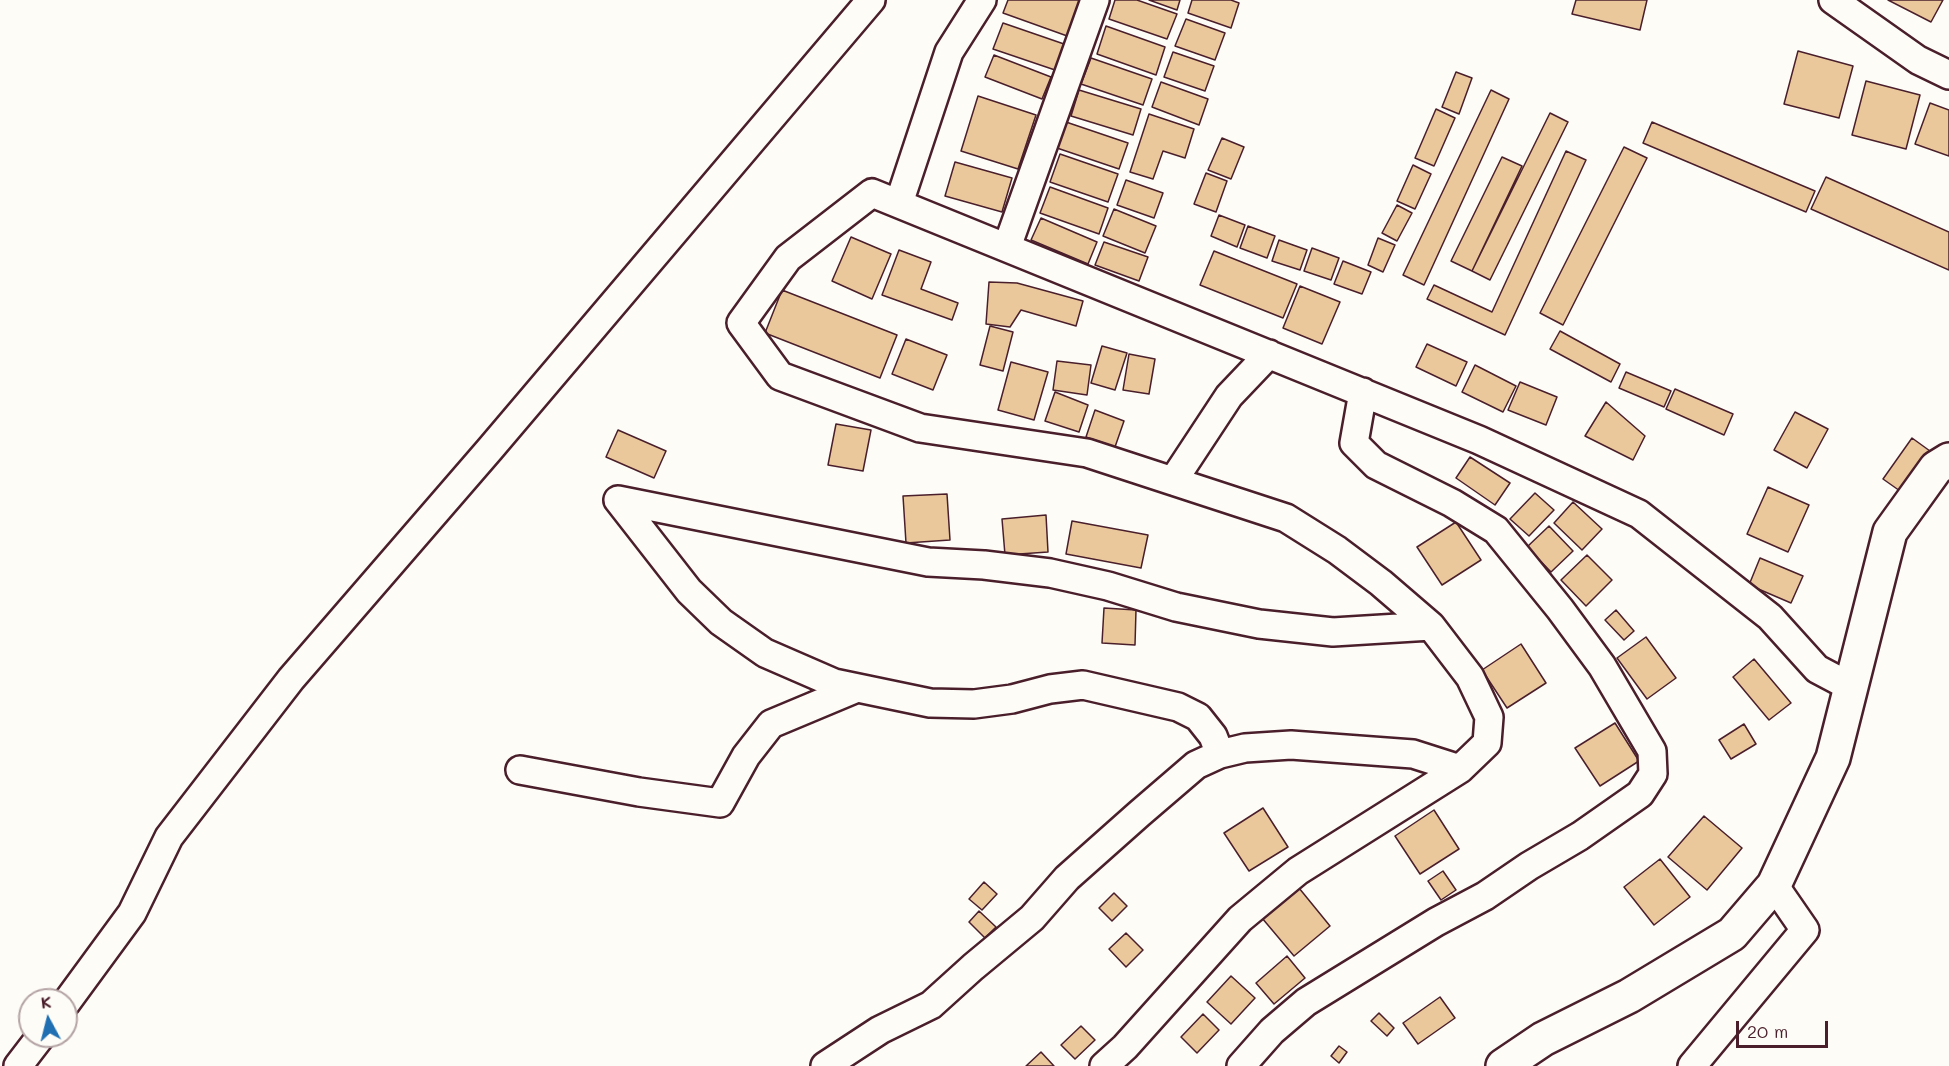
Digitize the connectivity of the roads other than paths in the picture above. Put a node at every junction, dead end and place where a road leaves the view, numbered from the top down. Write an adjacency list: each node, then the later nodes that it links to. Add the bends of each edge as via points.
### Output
1 (871, 0): 19 (street, via 291,679 168,837 132,913)
2 (982, 0): 6 (street, via 949,52)
3 (1095, 0): 7 (street)
4 (1833, 0): 5 (street, via 1918,60)
5 (1949, 75)
6 (899, 204): 7 (street); 11 (street, via 872,193 788,258 741,323 780,376 920,428 1087,453)
7 (1007, 247): 8 (street)
8 (1269, 354): 9 (street); 11 (street, via 1229,396)
9 (1363, 392): 13 (street, via 1639,514 1770,617 1817,669); 24 (street, via 1354,443 1376,465 1496,530 1602,666 1652,751 1653,774 1640,794 1580,836 1306,1002 1272,1031)
10 (1949, 460): 13 (main road, via 1936,468 1890,532)
11 (1173, 481): 12 (street, via 1286,518 1337,550)
12 (1431, 626): 14 (street, via 1333,632 1259,624 1176,607 1050,573 928,562 618,500 689,591 721,622 765,653 834,683); 16 (street, via 1470,677 1489,717 1487,743)
13 (1851, 687): 18 (main road, via 1833,758)
14 (857, 688): 15 (street, via 930,703 974,704 1083,685 1178,707 1198,717 1213,736); 17 (street, via 771,724 746,756 720,803)
15 (1220, 754): 16 (street, via 1245,748 1302,746 1413,754); 22 (street, via 1196,765 1139,814 1067,878 1032,918 931,1005 880,1030)
16 (1460, 769): 23 (street, via 1298,871 1239,919)
17 (520, 770)
18 (1774, 885): 25 (main road, via 1732,934 1629,996 1543,1039); 26 (street, via 1805,930)
19 (77, 988)
20 (32, 1048): 21 (street)
21 (18, 1066)
22 (825, 1066)
23 (1104, 1066)
24 (1241, 1066)
25 (1503, 1066)
26 (1692, 1066)

